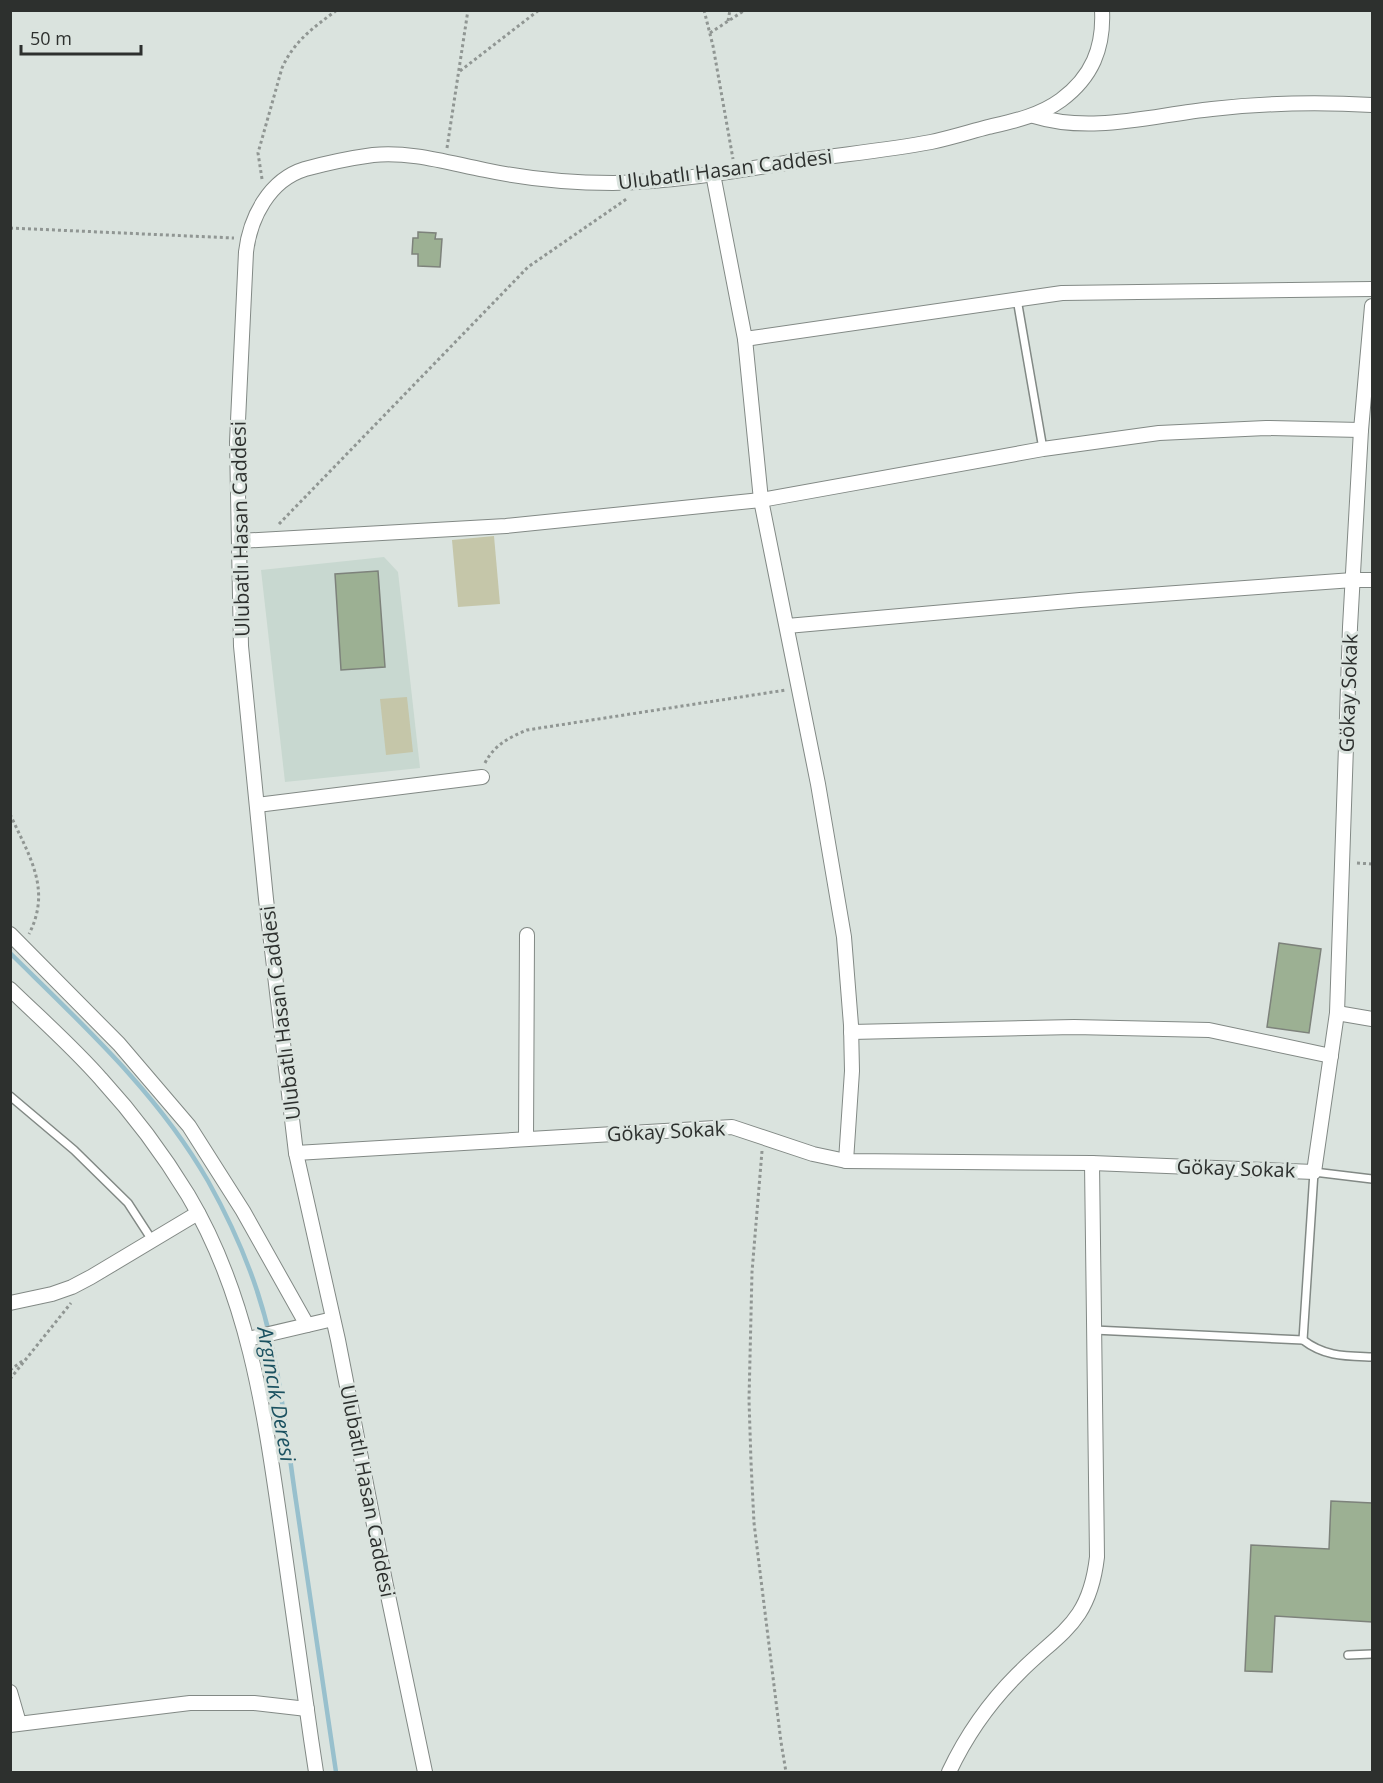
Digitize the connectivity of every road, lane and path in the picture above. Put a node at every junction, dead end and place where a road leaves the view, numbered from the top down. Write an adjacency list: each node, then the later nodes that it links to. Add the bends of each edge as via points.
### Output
1 (337, 10): 17 (path, via 302,37 282,68 258,153)
2 (468, 10): 10 (path)
3 (539, 10): 10 (path)
4 (705, 10): 9 (path)
5 (730, 10): 8 (path)
6 (745, 10): 8 (path)
7 (1102, 10): 12 (street, Ulubatlı Hasan Caddesi, via 1102,39 1088,74 1060,101)
8 (728, 22): 9 (path)
9 (710, 33): 14 (path)
10 (459, 72): 13 (path)
11 (1372, 105): 12 (street, via 1263,104 1087,124)
12 (1034, 116): 14 (street, Ulubatlı Hasan Caddesi, via 931,142)
13 (444, 161): 16 (street, Ulubatlı Hasan Caddesi, via 544,179); 17 (street, Ulubatlı Hasan Caddesi, via 374,155 303,170 282,182)
14 (735, 170): 15 (street, Ulubatlı Hasan Caddesi)
15 (713, 174): 16 (street, Ulubatlı Hasan Caddesi); 23 (street)
16 (651, 182): 27 (path, via 528,267)
17 (265, 199): 19 (street, Ulubatlı Hasan Caddesi)
18 (10, 228): 19 (path)
19 (248, 238): 28 (street, Ulubatlı Hasan Caddesi, via 237,442)
20 (1372, 288): 21 (street, via 1062,293)
21 (1017, 299): 23 (street); 25 (lane)
22 (1372, 306): 24 (street, Gökay Sokak)
23 (745, 339): 26 (street)
24 (1361, 430): 25 (street, via 1218,429); 29 (street, Gökay Sokak)
25 (1043, 449): 26 (street)
26 (761, 500): 27 (street, via 507,526); 31 (street)
27 (263, 540): 28 (street)
28 (239, 542): 34 (street, Ulubatlı Hasan Caddesi, via 241,646)
29 (1353, 580): 30 (street); 31 (street); 40 (street, Gökay Sokak)
30 (1372, 580)
31 (788, 626): 32 (street)
32 (800, 687): 33 (path, via 527,730 494,750 486,760); 42 (street, via 844,937)
33 (482, 777): 34 (street)
34 (257, 805): 47 (street, Ulubatlı Hasan Caddesi)
35 (10, 814): 38 (path, via 35,870 39,892 33,925)
36 (10, 934): 38 (street)
37 (526, 935): 46 (street)
38 (21, 944): 57 (street, via 119,1044 189,1126 243,1211)
39 (10, 990): 52 (street, via 78,1054 123,1104)
40 (1337, 1013): 41 (street); 43 (street, Gökay Sokak)
41 (1372, 1019)
42 (851, 1032): 43 (street, via 1074,1026 1209,1030); 48 (street)
43 (1331, 1056): 50 (street, Gökay Sokak)
44 (10, 1096): 53 (lane, via 128,1203)
45 (764, 1137): 46 (street, Gökay Sokak, via 732,1127); 48 (street, Gökay Sokak); 72 (path, via 752,1272 750,1462 754,1523)
46 (526, 1139): 47 (street, Gökay Sokak)
47 (297, 1153): 56 (street, Ulubatlı Hasan Caddesi)
48 (846, 1161): 49 (street, Gökay Sokak)
49 (1092, 1162): 50 (street, Gökay Sokak); 58 (street)
50 (1314, 1172): 51 (lane); 60 (lane)
51 (1372, 1179)
52 (198, 1213): 53 (street); 59 (street, via 221,1262)
53 (152, 1240): 54 (street)
54 (91, 1277): 55 (street, via 52,1294); 61 (path)
55 (10, 1304)
56 (333, 1319): 57 (street); 71 (street, Ulubatlı Hasan Caddesi)
57 (307, 1325): 59 (street)
58 (1094, 1330): 60 (lane); 73 (street, via 1097,1557 1092,1587 1070,1627 1017,1675 982,1716)
59 (248, 1339): 68 (street, via 266,1422)
60 (1303, 1340): 62 (lane, via 1333,1355)
61 (28, 1357): 63 (path); 64 (path)
62 (1372, 1357)
63 (10, 1370)
64 (10, 1379)
65 (1348, 1654): 66 (lane)
66 (1372, 1654)
67 (10, 1692): 69 (street)
68 (307, 1709): 69 (street, via 254,1703 190,1703); 70 (street)
69 (15, 1724)
70 (316, 1773)
71 (425, 1773)
72 (786, 1773)
73 (949, 1773)

